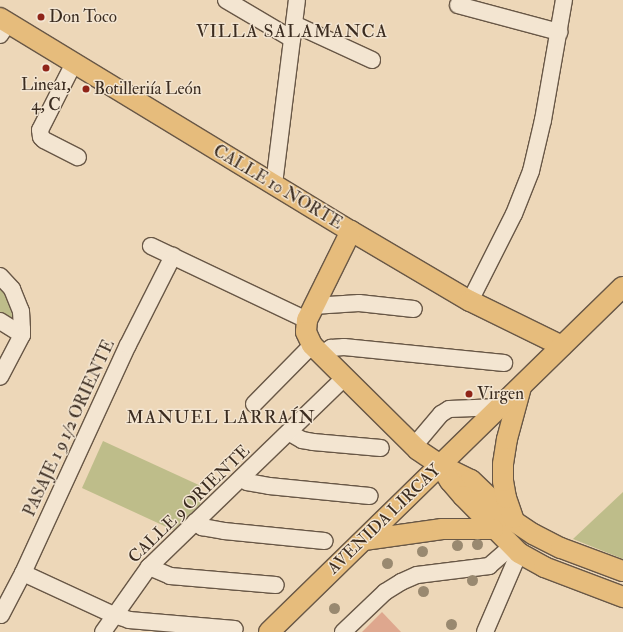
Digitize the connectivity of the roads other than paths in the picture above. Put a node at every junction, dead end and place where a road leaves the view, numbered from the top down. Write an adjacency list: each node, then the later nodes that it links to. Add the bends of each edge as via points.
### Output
1 (226, 0): 6 (street)
2 (297, 0): 6 (street)
3 (564, 0): 7 (street)
4 (458, 5): 7 (street)
5 (3, 25): 9 (main road, CALLE 10 NORTE)
6 (293, 31): 8 (street); 11 (street)
7 (559, 32): 17 (street, via 544,120 531,171 514,214)
8 (372, 60)
9 (74, 63): 10 (street, via 40,130 44,140); 11 (main road, CALLE 10 NORTE)
10 (78, 158)
11 (274, 184): 12 (main road, CALLE 10 NORTE)
12 (351, 231): 17 (main road, CALLE 10 NORTE); 21 (main road)
13 (151, 246): 14 (street)
14 (173, 256): 21 (street); 43 (street, PASAJE 1 9 1/2 ORIENTE, via 128,345)
15 (0, 276): 20 (street, via 12,289 20,311)
16 (623, 286): 22 (main road, AVENIDA LIRCAY)
17 (470, 301): 22 (main road, CALLE 10 NORTE)
18 (414, 309): 21 (street, via 359,304)
19 (0, 321): 20 (street)
20 (22, 332): 24 (street)
21 (312, 332): 23 (street, via 331,348 344,347); 25 (main road); 27 (street)
22 (562, 346): 26 (main road, AVENIDA LIRCAY)
23 (504, 363)
24 (0, 377)
25 (344, 378): 29 (street, CALLE 9 ORIENTE); 30 (main road)
26 (521, 386): 28 (main road, AVENIDA LIRCAY); 36 (main road, via 503,464 506,498)
27 (254, 404)
28 (500, 407): 30 (street, AVENIDA LIRCAY, via 449,410 442,414); 32 (main road, AVENIDA LIRCAY)
29 (290, 432): 31 (street, via 302,440 313,442); 33 (street, CALLE 9 ORIENTE)
30 (414, 446): 32 (main road)
31 (381, 448)
32 (440, 465): 36 (main road, via 471,480); 37 (main road, via 450,481); 38 (main road, AVENIDA LIRCAY)
33 (242, 478): 34 (street, via 247,482 269,486); 35 (street, CALLE 9 ORIENTE)
34 (370, 496)
35 (195, 522): 39 (street, via 202,527 224,531); 41 (street, CALLE 9 ORIENTE)
36 (514, 522): 42 (main road, via 561,548)
37 (493, 528): 38 (main road, via 442,529); 40 (main road)
38 (364, 540): 50 (main road, AVENIDA LIRCAY)
39 (325, 541)
40 (515, 550): 45 (main road, via 544,567); 51 (street, via 489,566 417,575 401,582 385,592); 52 (street)
41 (148, 567): 44 (street, via 170,576); 47 (street, CALLE 9 ORIENTE)
42 (623, 571)
43 (23, 573): 46 (street, PASAJE 1 9 1/2 ORIENTE); 47 (street)
44 (276, 585)
45 (623, 597)
46 (1, 615)
47 (114, 615): 48 (street, via 129,620); 49 (street, CALLE 9 ORIENTE)
48 (235, 629)
49 (103, 632)
50 (269, 632)
51 (343, 632)
52 (485, 632)

